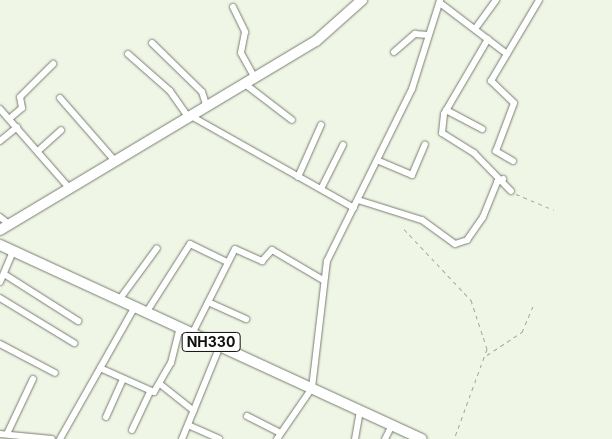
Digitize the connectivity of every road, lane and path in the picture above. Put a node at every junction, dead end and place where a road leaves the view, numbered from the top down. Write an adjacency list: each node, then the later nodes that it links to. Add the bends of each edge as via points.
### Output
1 (362, 0): 14 (main road, via 333,30)
2 (496, 0): 6 (street)
3 (539, 0): 12 (street)
4 (440, 1): 6 (street); 7 (street)
5 (233, 7): 14 (street, via 245,32 241,53)
6 (475, 29): 8 (street)
7 (428, 35): 10 (street, via 415,34); 32 (street, via 412,88)
8 (488, 39): 12 (street); 19 (street)
9 (152, 43): 17 (street, via 202,92)
10 (394, 52)
11 (128, 54): 20 (street, via 170,91)
12 (507, 54): 33 (street, via 491,83 514,103 496,151)
13 (53, 64): 21 (street, via 20,97 22,108)
14 (255, 78): 15 (main road)
15 (245, 84): 17 (main road); 22 (street)
16 (60, 98): 31 (street)
17 (207, 107): 20 (main road)
18 (0, 109): 21 (street)
19 (446, 110): 25 (street); 35 (street, via 442,133 474,153)
20 (190, 117): 31 (main road); 34 (street)
21 (9, 119): 24 (street)
22 (292, 120)
23 (321, 125): 34 (street)
24 (17, 127): 27 (street); 30 (street)
25 (482, 129)
26 (61, 130): 30 (street)
27 (0, 141)
28 (343, 145): 36 (street)
29 (425, 145): 32 (street, via 412,175)
30 (38, 151): 37 (street)
31 (115, 161): 37 (main road)
32 (379, 161): 39 (street)
33 (513, 161)
34 (298, 177): 36 (street)
35 (503, 180): 38 (street); 39 (street, via 497,182 484,217 467,240 455,244 422,220)
36 (322, 188): 40 (street)
37 (70, 189): 43 (main road)
38 (512, 191): 41 (path)
39 (358, 200): 40 (street)
40 (354, 208): 50 (street, via 327,261)
41 (554, 210)
42 (0, 217): 43 (street)
43 (4, 227)
44 (404, 229): 65 (path, via 471,300)
45 (0, 245): 47 (main road, NH330)
46 (157, 248): 53 (street)
47 (13, 251): 49 (street); 53 (main road, NH330)
48 (226, 262): 50 (street, via 235,249 262,261 270,250); 54 (street); 57 (street, via 190,244)
49 (4, 274): 51 (street); 59 (street)
50 (323, 280): 71 (street)
51 (0, 282)
52 (0, 298): 63 (street)
53 (119, 300): 56 (main road, NH330)
54 (208, 302): 58 (street); 61 (street)
55 (534, 304): 65 (path, via 522,332)
56 (134, 308): 57 (main road, NH330); 66 (street)
57 (146, 313): 60 (main road, NH330)
58 (246, 319)
59 (78, 321)
60 (180, 328): 61 (main road, NH330); 70 (street)
61 (192, 334): 64 (main road, NH330)
62 (0, 344): 67 (street)
63 (74, 344)
64 (220, 346): 71 (main road, NH330); 74 (street)
65 (487, 355): 89 (path)
66 (100, 368): 69 (street); 83 (street)
67 (55, 373)
68 (33, 379): 80 (street)
69 (123, 379): 72 (street); 76 (street)
70 (160, 384): 72 (street); 74 (street)
71 (312, 388): 73 (main road, NH330); 81 (street)
72 (150, 392): 79 (street)
73 (360, 410): 78 (main road, NH330); 86 (street)
74 (194, 411): 77 (street)
75 (247, 416): 81 (street)
76 (106, 417)
77 (188, 425): 84 (street); 85 (street)
78 (392, 425): 87 (street); 88 (main road, NH330)
79 (132, 430)
80 (3, 434): 82 (street)
81 (279, 436)
82 (52, 439)
83 (60, 439)
84 (182, 439)
85 (219, 439)
86 (355, 439)
87 (384, 439)
88 (422, 439)
89 (454, 439)

